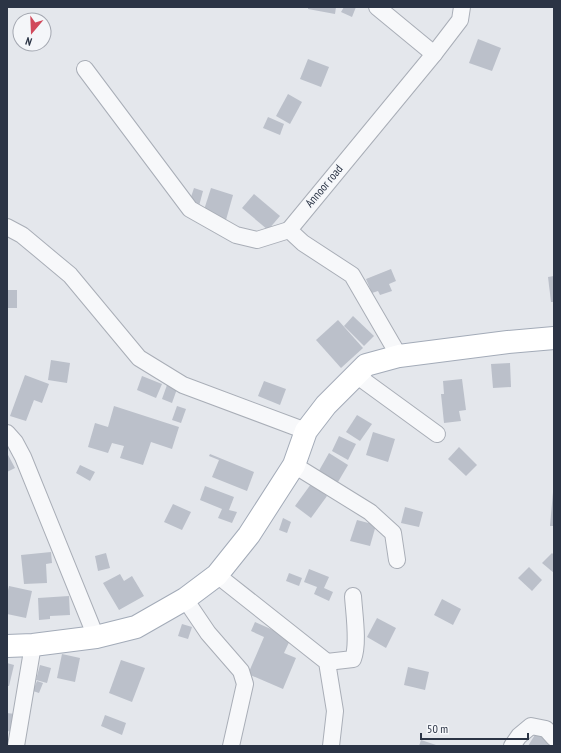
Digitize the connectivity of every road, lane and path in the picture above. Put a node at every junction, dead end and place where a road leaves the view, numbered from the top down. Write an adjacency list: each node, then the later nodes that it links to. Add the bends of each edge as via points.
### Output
1 (377, 7): 3 (street)
2 (462, 7): 3 (street, Annoor road, via 460,20)
3 (434, 54): 6 (street, Annoor road)
4 (85, 69): 6 (street, via 190,209 236,235 258,240)
5 (7, 227): 10 (street, via 22,235 70,275 139,358 183,385)
6 (289, 230): 8 (street, via 303,243 352,275)
7 (554, 338): 8 (main road)
8 (399, 356): 9 (main road, via 366,365)
9 (356, 375): 10 (main road, via 326,405); 12 (street)
10 (306, 431): 13 (main road)
11 (7, 433): 18 (street, via 23,457)
12 (438, 434)
13 (294, 465): 14 (street, via 370,512 388,528 393,533); 15 (main road, via 249,536)
14 (397, 560)
15 (217, 575): 17 (main road); 21 (street)
16 (353, 596): 21 (street, via 356,653 353,659)
17 (185, 599): 18 (main road, via 136,627); 24 (street, via 208,633 240,671 245,684)
18 (96, 637): 19 (main road)
19 (33, 645): 20 (main road); 23 (street)
20 (7, 646)
21 (327, 662): 25 (street, via 335,711)
22 (554, 738): 26 (street, via 546,729 531,726)
23 (16, 746)
24 (231, 746)
25 (331, 746)
26 (512, 746)

